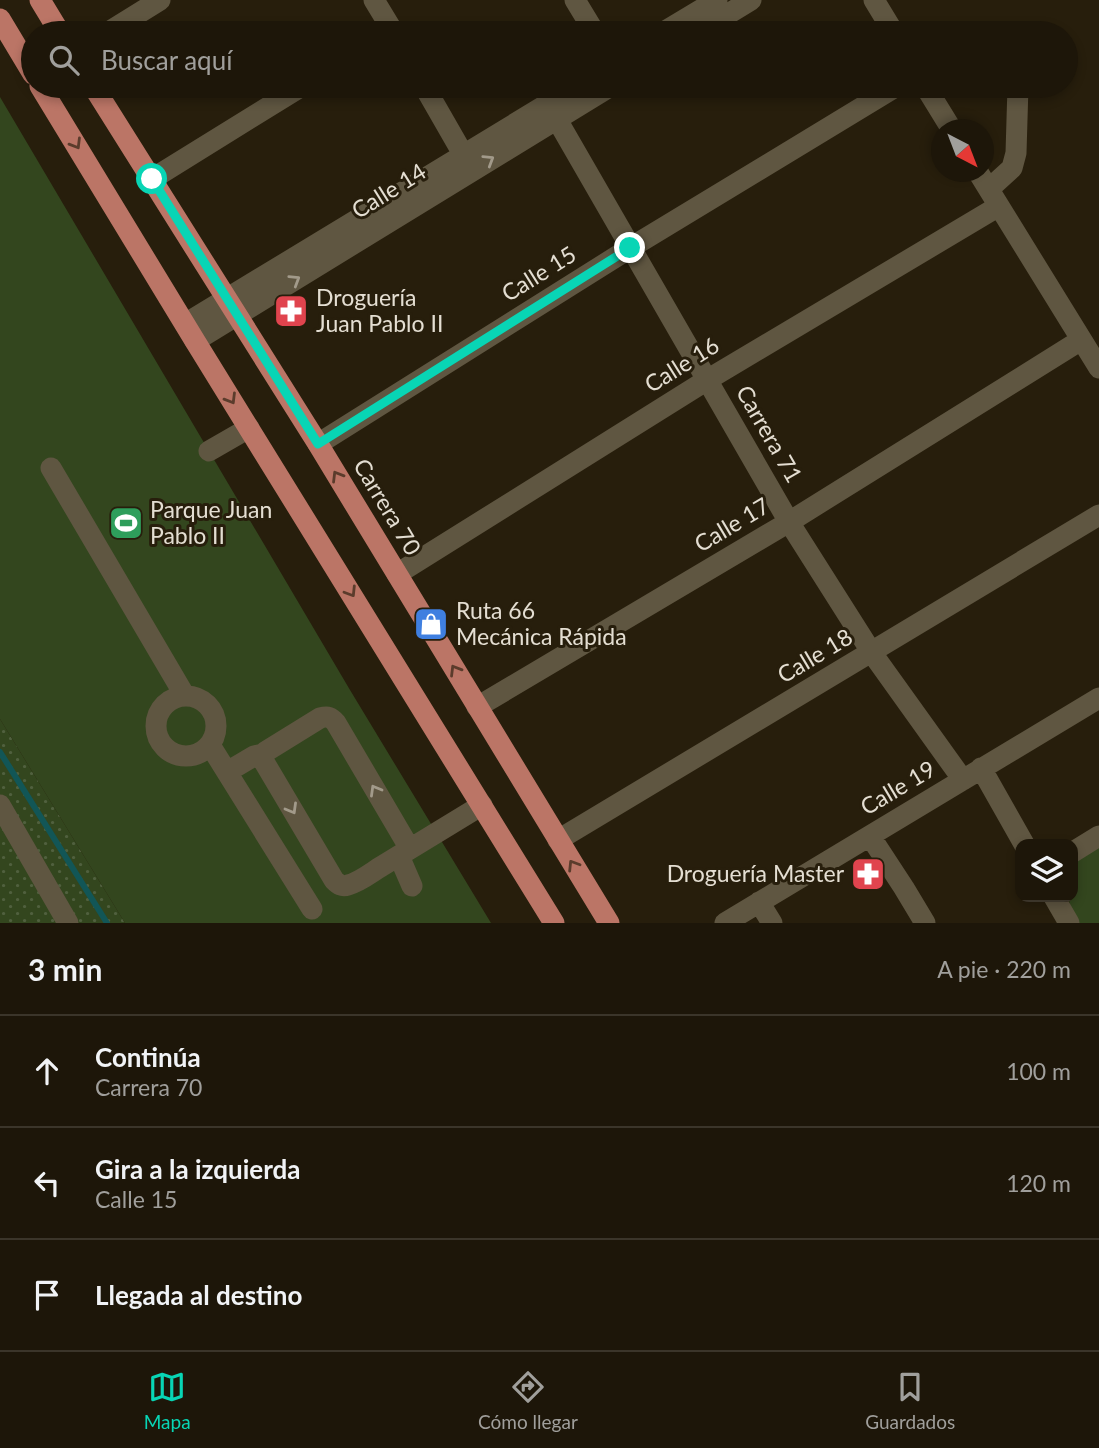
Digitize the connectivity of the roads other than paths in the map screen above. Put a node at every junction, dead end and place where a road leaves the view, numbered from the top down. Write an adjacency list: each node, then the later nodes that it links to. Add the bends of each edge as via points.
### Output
1 (40, 0): 9 (main road)
2 (160, 0): 10 (street)
3 (374, 0): 11 (street)
4 (575, 0): 12 (street)
5 (717, 0): 13 (street)
6 (751, 0): 14 (street)
7 (874, 0): 15 (street)
8 (0, 19): 16 (main road)
9 (53, 21)
10 (126, 21)
11 (384, 21)
12 (588, 21)
13 (682, 21)
14 (716, 21)
15 (887, 21)
16 (21, 54)
17 (47, 98): 33 (main road, one-way to 33)
18 (101, 98): 29 (main road, Carrera 70)
19 (283, 98): 29 (street)
20 (431, 98): 28 (street)
21 (565, 98): 26 (street, Calle 14)
22 (583, 98): 26 (street, Calle 14)
23 (877, 98): 31 (street, Calle 15)
24 (932, 98): 27 (street)
25 (1018, 98): 30 (street, Calle 16, via 1012,168)
26 (552, 111): 28 (street, Calle 14); 31 (street, Carrera 71); 32 (street, Calle 14, one-way to 26)
27 (945, 119)
28 (463, 154): 32 (street, Calle 14)
29 (152, 179): 32 (main road, Carrera 70)
30 (989, 189): 34 (street); 36 (street, Calle 16)
31 (630, 248): 36 (street, Carrera 71); 38 (street, Calle 15)
32 (232, 306): 33 (street, Calle 14); 38 (main road, Carrera 70)
33 (190, 332): 37 (main road, one-way to 37)
34 (1081, 340): 35 (street); 42 (street, Calle 17)
35 (1099, 368)
36 (707, 380): 42 (street, Carrera 71); 43 (street, Calle 16)
37 (249, 428): 39 (street); 53 (main road, one-way to 53)
38 (318, 444): 43 (main road, Carrera 70, one-way to 38)
39 (209, 451)
40 (51, 468): 45 (street)
41 (1099, 515): 44 (street, Calle 18)
42 (789, 522): 44 (street, Carrera 71); 47 (street, Calle 17)
43 (397, 574): 47 (main road, Carrera 70, one-way to 43)
44 (872, 653): 51 (street, Carrera 71); 57 (street, Calle 18)
45 (185, 696): 48 (street, via 205,702 214,715 216,731); 48 (street, via 168,701 157,715 158,741 171,753 188,757)
46 (1099, 698): 51 (street, Calle 19)
47 (477, 707): 57 (main road, Carrera 70)
48 (210, 745): 50 (street)
49 (263, 754): 50 (street); 59 (street, one-way to 59, via 339,885 353,884); 59 (street, one-way to 49, via 332,718 320,718)
50 (227, 772): 63 (street)
51 (972, 774): 54 (street, Calle 19); 56 (street, Carrera 71)
52 (0, 805): 64 (street)
53 (482, 805): 59 (street); 65 (main road)
54 (870, 836): 61 (street, Calle 19); 69 (street)
55 (1099, 836): 58 (street)
56 (1020, 839)
57 (558, 840): 66 (main road, Carrera 70, one-way to 57)
58 (1078, 849)
59 (404, 852): 60 (street)
60 (412, 886)
61 (759, 902): 67 (street, Calle 19); 68 (street)
62 (1057, 902): 70 (street)
63 (313, 909)
64 (68, 923)
65 (554, 923)
66 (609, 923)
67 (725, 923)
68 (772, 923)
69 (925, 923)
70 (1069, 923)

